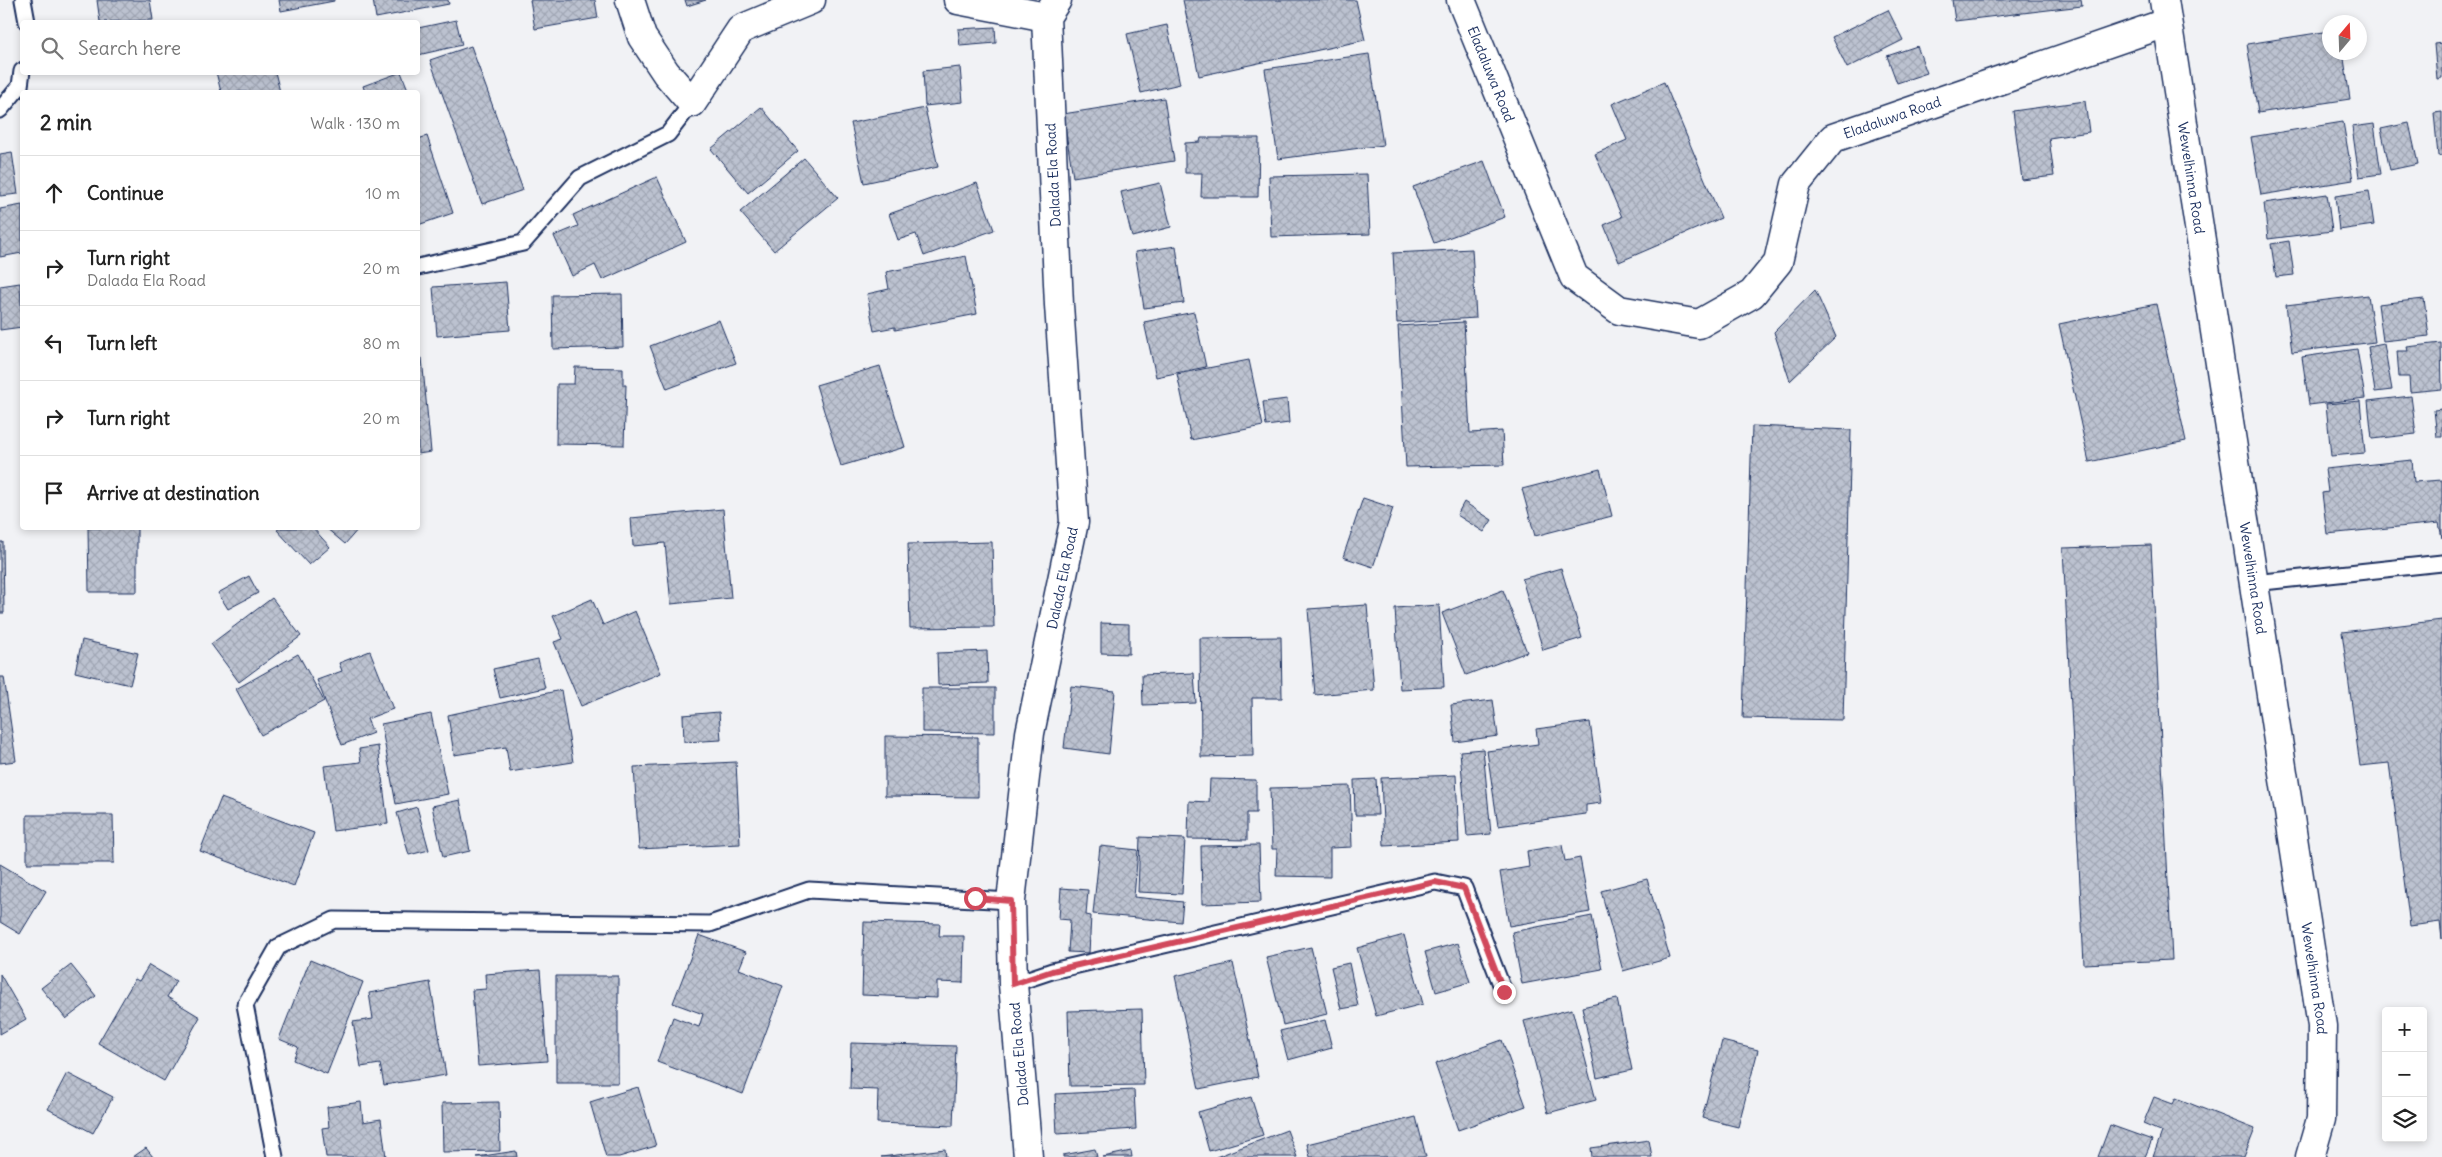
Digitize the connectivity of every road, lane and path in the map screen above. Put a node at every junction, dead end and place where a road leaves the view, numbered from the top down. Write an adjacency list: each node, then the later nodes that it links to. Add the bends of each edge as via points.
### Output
1 (23, 0): 8 (lane)
2 (630, 0): 10 (street, via 642,37)
3 (811, 0): 10 (street, via 741,30)
4 (958, 0): 6 (street)
5 (1461, 0): 7 (street, Eladaluwa Road, via 1574,277 1619,310 1699,324 1752,294 1778,262 1796,184 1833,138)
6 (1051, 8): 15 (street, Dalada Ela Road, via 1059,305 1074,522 1030,733)
7 (2165, 11): 14 (street, Wewelhinna Road)
8 (27, 20)
9 (21, 75): 11 (lane, via 20,86)
10 (692, 103): 12 (lane, via 668,134 580,178 523,243)
11 (0, 110)
12 (420, 267)
13 (2442, 563): 14 (lane)
14 (2254, 583): 20 (street, Wewelhinna Road, via 2322,1026 2321,1119)
15 (1011, 901): 16 (street, Dalada Ela Road); 18 (lane, via 809,890 710,924 334,920 278,947 245,1005)
16 (1013, 984): 17 (lane, via 1052,971 1435,882 1464,888); 19 (street, Dalada Ela Road)
17 (1504, 992)
18 (275, 1157)
19 (1028, 1157)
20 (2310, 1157)

